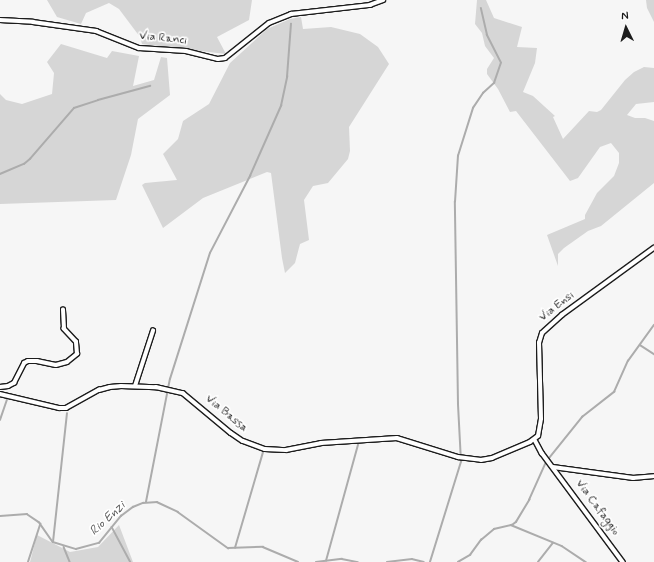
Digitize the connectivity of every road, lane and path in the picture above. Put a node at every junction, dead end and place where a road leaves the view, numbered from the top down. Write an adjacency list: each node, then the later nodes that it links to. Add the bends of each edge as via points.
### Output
1 (383, 0): 2 (street, Via Ranci, via 370,5 303,12 280,18 269,23 225,58 218,59 186,51 139,48 96,31)
2 (0, 20)
3 (654, 248): 9 (street, Via Ensi, via 562,315 542,333 539,343 540,428)
4 (63, 310): 7 (street, via 64,329 76,342 77,354 67,362 56,365 28,361 24,363 14,383)
5 (153, 331): 6 (street)
6 (135, 386): 8 (street, Via Bassa, via 99,390 66,408 51,407); 9 (street, Via Bassa, via 183,392 221,426 243,441 265,449 286,450 321,443 388,437 404,439 460,457 481,460)
7 (0, 387)
8 (0, 394)
9 (535, 440): 10 (street, Via Cafaggio)
10 (552, 466): 11 (street, via 633,478); 12 (street, Via Cafaggio)
11 (654, 476)
12 (623, 562)

